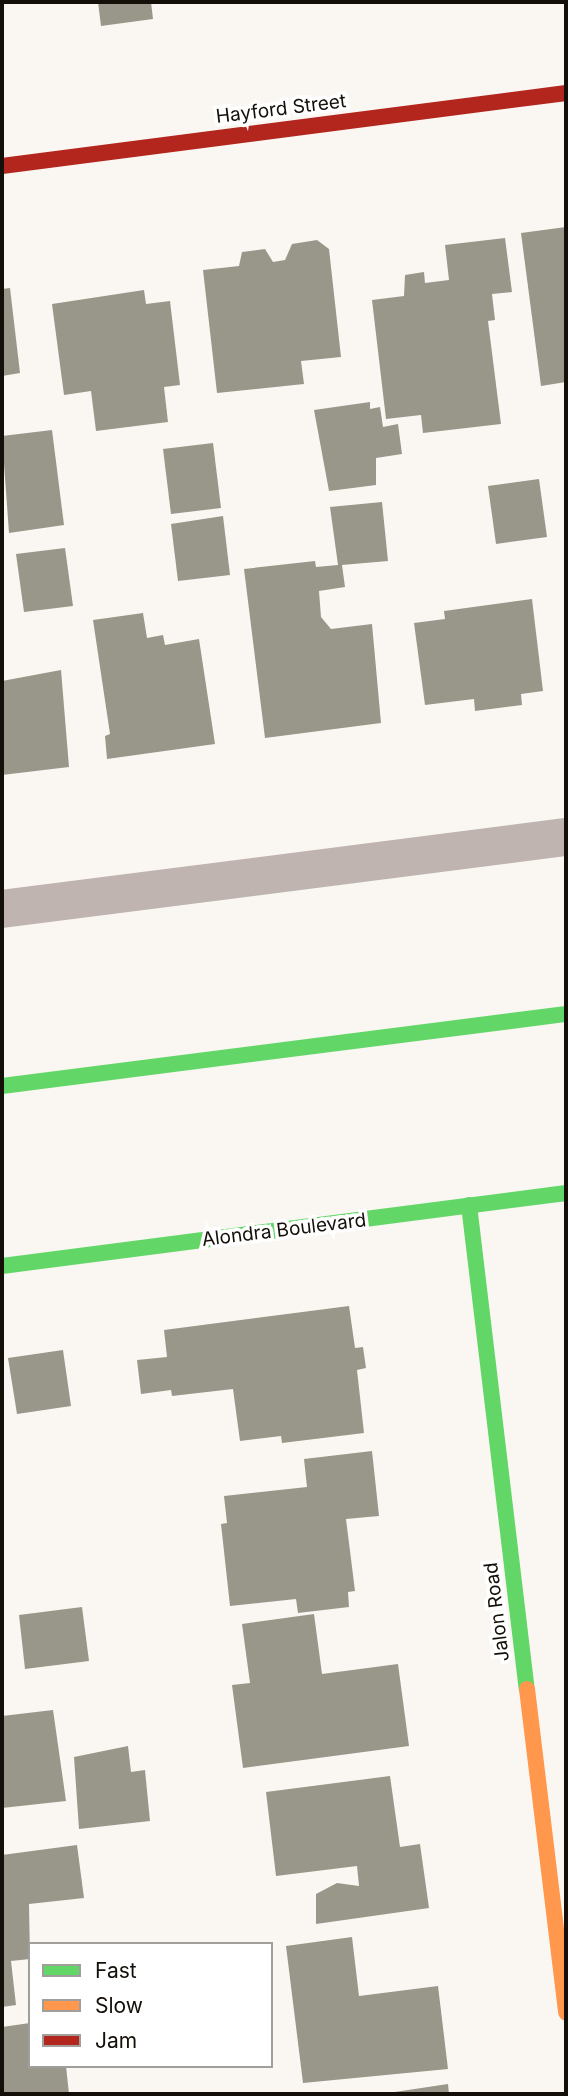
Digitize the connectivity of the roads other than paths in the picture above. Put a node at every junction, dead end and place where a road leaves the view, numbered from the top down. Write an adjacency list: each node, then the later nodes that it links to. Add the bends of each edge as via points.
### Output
1 (566, 93): 2 (street, Hayford Street)
2 (2, 166)
3 (566, 837): 4 (street)
4 (2, 909)
5 (566, 1014): 6 (street)
6 (2, 1086)
7 (566, 1193): 8 (street, Alondra Boulevard)
8 (469, 1205): 9 (street, Alondra Boulevard); 10 (street, Jalon Road)
9 (2, 1266)
10 (566, 2013)

